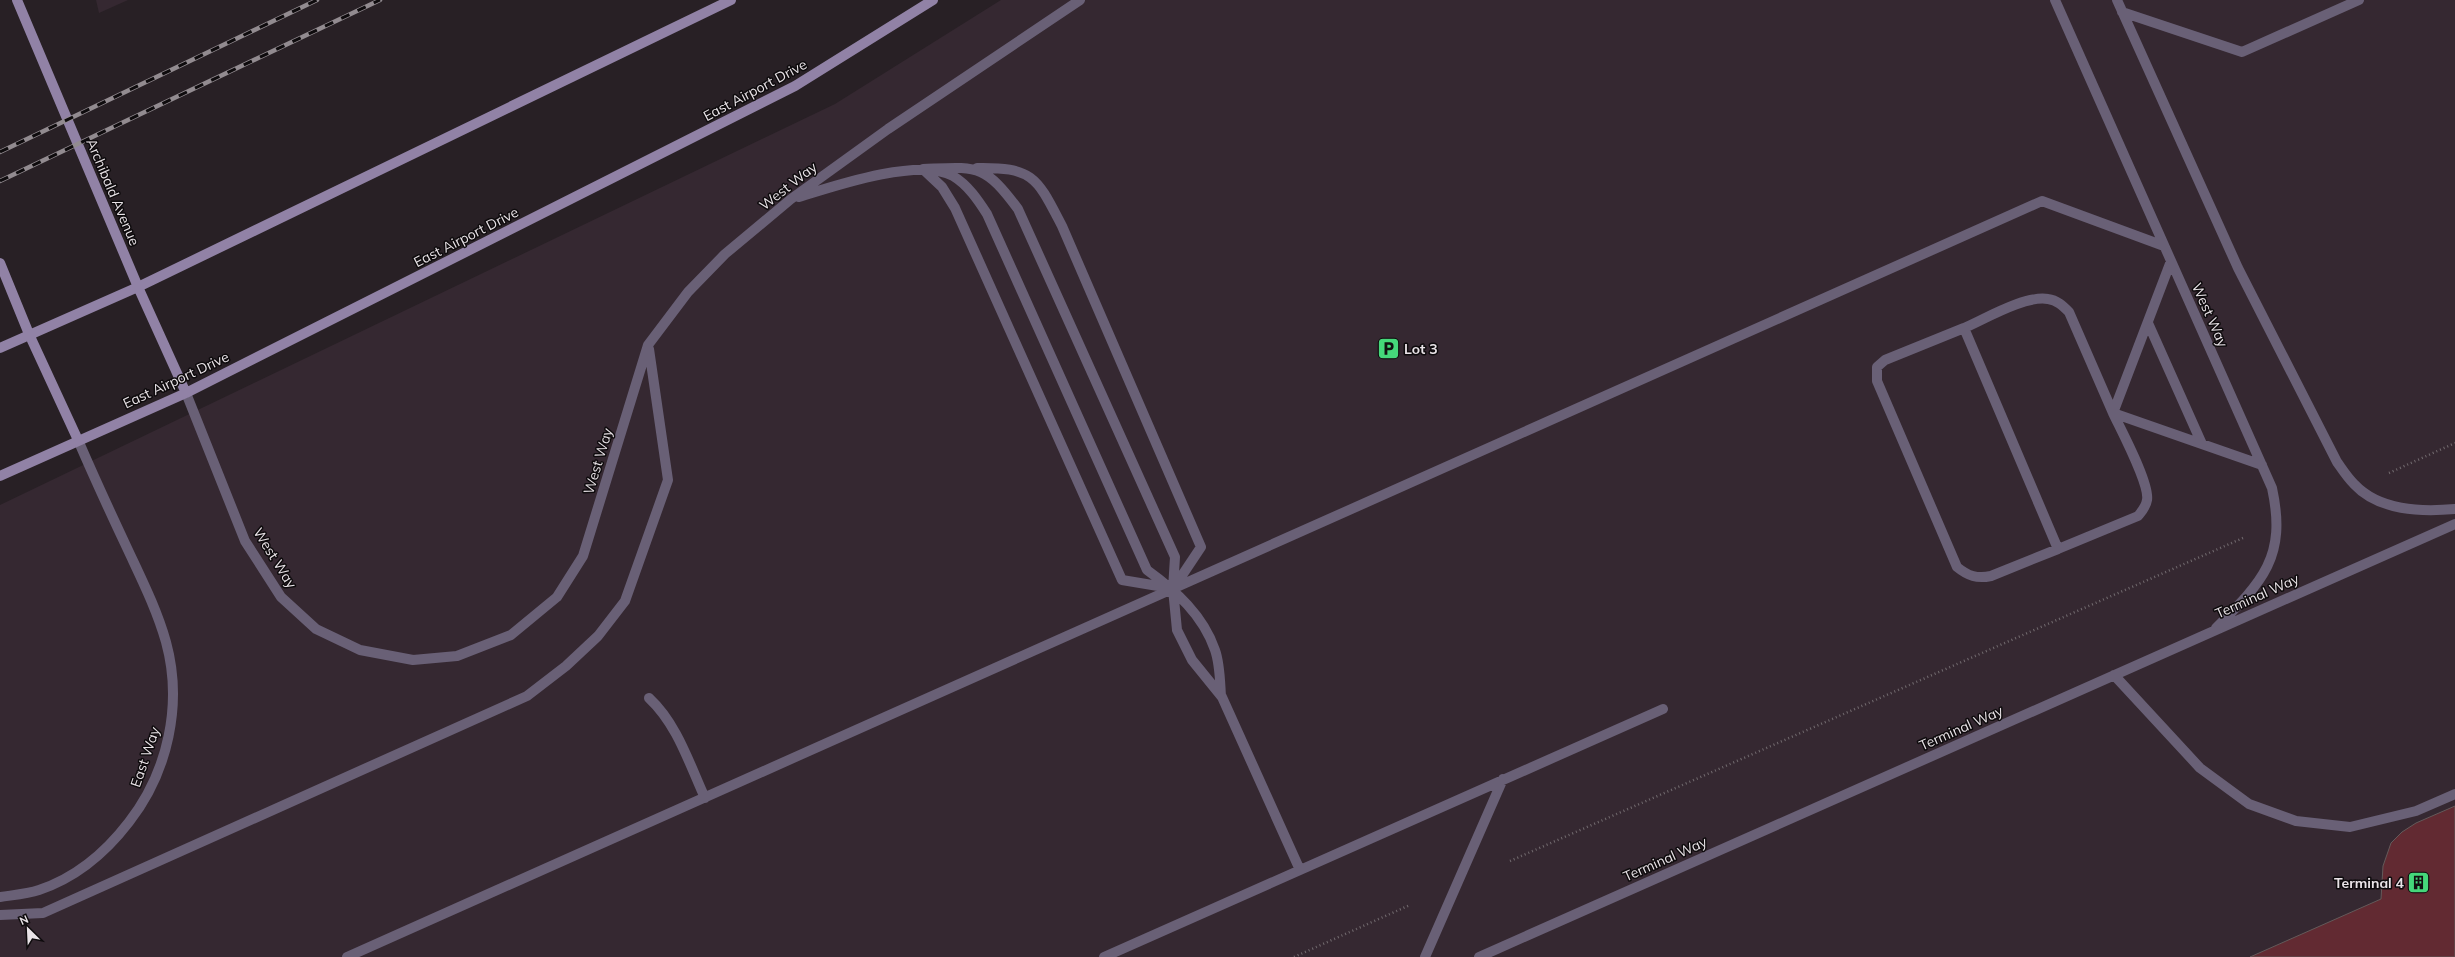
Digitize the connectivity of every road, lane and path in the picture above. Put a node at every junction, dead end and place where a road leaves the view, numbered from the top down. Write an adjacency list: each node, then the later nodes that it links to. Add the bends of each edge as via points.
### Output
1 (17, 0): 15 (main road, Archibald Avenue)
2 (731, 0): 15 (main road)
3 (933, 0): 21 (main road, East Airport Drive, via 795,86)
4 (1080, 0): 11 (lane, West Way, via 888,129)
5 (2055, 0): 12 (lane, West Way)
6 (2117, 0): 8 (lane)
7 (2359, 0): 8 (lane, via 2242,52)
8 (2122, 12): 29 (lane, via 2238,268 2337,462 2355,485 2382,503 2405,509)
9 (966, 168): 10 (lane); 33 (lane, via 986,173 1018,209 1175,557); 33 (lane, via 1002,168 1025,173 1043,190 1062,226 1201,547)
10 (923, 169): 11 (lane, via 869,176); 33 (lane, via 952,175 971,191 987,214 1147,570); 33 (lane, via 942,186 955,208 1122,580)
11 (791, 199): 19 (lane, West Way, via 688,292)
12 (2164, 246): 13 (lane, West Way); 33 (lane, via 2042,202)
13 (2171, 261): 16 (lane); 26 (lane, West Way)
14 (0, 263): 18 (main road)
15 (138, 287): 18 (main road); 21 (main road, Archibald Avenue)
16 (2148, 323): 22 (lane); 25 (lane)
17 (1964, 328): 22 (lane, via 2029,300 2048,299 2060,304 2069,312); 32 (lane); 32 (lane, via 1885,360 1877,366 1877,382 1957,567 1965,574 1980,578)
18 (29, 334): 20 (main road); 23 (main road)
19 (648, 345): 21 (lane, West Way, via 583,556 557,597 510,635 450,656 413,660 360,650 316,629 281,597 245,541); 46 (lane, via 668,480 625,601 598,636 566,666 527,696 43,913)
20 (0, 348)
21 (186, 393): 23 (main road, East Airport Drive)
22 (2114, 413): 25 (lane); 32 (lane, via 2145,484 2148,499 2144,509 2138,516)
23 (78, 440): 28 (main road, East Airport Drive); 44 (lane, East Way, via 152,602 166,643 172,682 172,718 167,744 154,783 120,834 93,861 57,883 37,891)
24 (2455, 443): 27 (path)
25 (2202, 444): 26 (lane)
26 (2262, 465): 34 (lane, West Way, via 2272,488 2277,509 2277,538 2270,562 2246,598)
27 (2389, 473)
28 (0, 476)
29 (2455, 509)
30 (2455, 524): 34 (lane, Terminal Way)
31 (2243, 538): 42 (path)
32 (2058, 549)
33 (1174, 589): 36 (lane, via 1178,630 1192,660); 36 (lane, via 1201,620 1216,651); 41 (lane)
34 (2212, 632): 35 (lane, Terminal Way)
35 (2114, 676): 40 (lane, via 2200,768 2249,804 2296,821 2350,827 2416,811); 51 (lane, Terminal Way)
36 (1222, 697): 43 (lane)
37 (649, 698): 41 (lane, via 663,712 677,735)
38 (1663, 709): 39 (lane)
39 (1503, 779): 43 (lane); 50 (lane)
40 (2455, 794)
41 (704, 798): 47 (lane)
42 (1510, 861)
43 (1300, 870): 48 (lane)
44 (0, 897)
45 (1410, 905): 49 (path)
46 (0, 915)
47 (347, 957)
48 (1104, 957)
49 (1294, 957)
50 (1425, 957)
51 (1479, 957)

